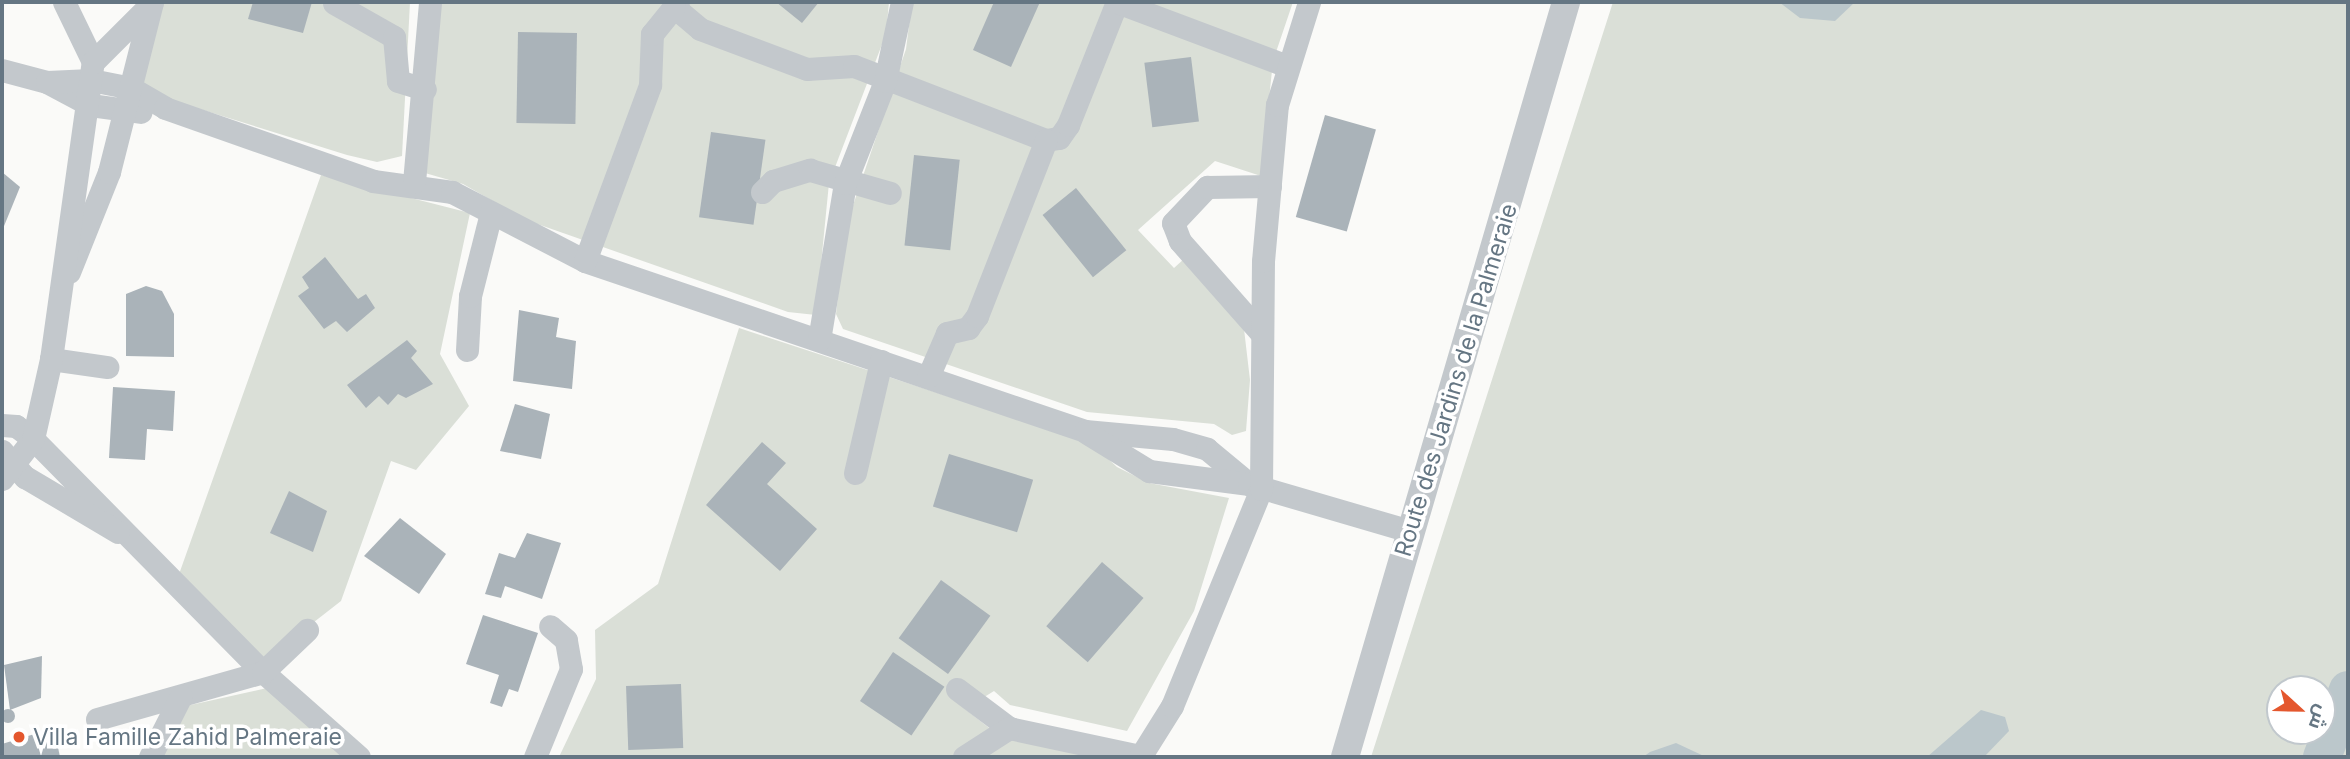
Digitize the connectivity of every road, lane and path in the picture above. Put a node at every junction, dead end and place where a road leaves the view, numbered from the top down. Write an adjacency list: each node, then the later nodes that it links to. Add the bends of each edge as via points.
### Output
1 (64, 2): 11 (street)
2 (152, 2): 11 (street); 14 (street)
3 (430, 2): 15 (street)
4 (902, 2): 12 (street)
5 (1309, 2): 9 (street)
6 (1566, 2): 40 (street, Route des Jardins de la Palmeraie)
7 (334, 3): 15 (street, via 394,37 398,81)
8 (676, 4): 12 (street, via 700,29 807,69 840,63); 26 (street, via 652,34 650,85)
9 (1285, 65): 19 (street, via 1117,2 1068,125 1059,138); 22 (street)
10 (2, 70): 13 (street)
11 (92, 71): 13 (street); 14 (street); 16 (street)
12 (885, 81): 19 (street); 21 (street)
13 (47, 82): 16 (street)
14 (131, 88): 17 (street); 18 (street)
15 (425, 89): 20 (street)
16 (90, 105): 18 (street); 27 (street)
17 (165, 108): 18 (street); 20 (street, via 373,181)
18 (125, 114): 27 (street)
19 (1046, 140): 34 (street, via 976,316 942,339)
20 (414, 182): 25 (street, via 452,192)
21 (845, 183): 23 (street, via 810,170 773,181); 24 (street); 29 (street)
22 (1270, 186): 28 (street); 28 (street, via 1207,187 1173,223 1180,241)
23 (762, 192)
24 (890, 193)
25 (491, 213): 26 (street); 30 (street, via 470,296)
26 (585, 261): 29 (street)
27 (64, 284): 31 (street)
28 (1261, 333): 39 (street)
29 (819, 340): 32 (street)
30 (467, 350)
31 (51, 359): 33 (street); 36 (street, via 36,410)
32 (881, 361): 34 (street); 38 (street)
33 (107, 366)
34 (928, 377): 35 (street)
35 (1084, 431): 39 (street, via 1149,471); 39 (street, via 1173,439 1207,449)
36 (13, 433): 37 (street); 41 (street)
37 (6, 465): 41 (street, via 94,523)
38 (855, 473)
39 (1255, 487): 40 (street); 53 (street, via 1172,706)
40 (1410, 531): 54 (street, Route des Jardins de la Palmeraie)
41 (124, 534): 44 (street)
42 (550, 626): 51 (street, via 566,640 571,669)
43 (307, 630): 44 (street)
44 (264, 672): 46 (street); 50 (street)
45 (957, 689): 48 (street)
46 (181, 696): 47 (street); 49 (street)
47 (97, 719)
48 (1009, 728): 52 (street); 53 (street)
49 (150, 757)
50 (359, 757)
51 (535, 757)
52 (964, 757)
53 (1140, 757)
54 (1345, 757)

